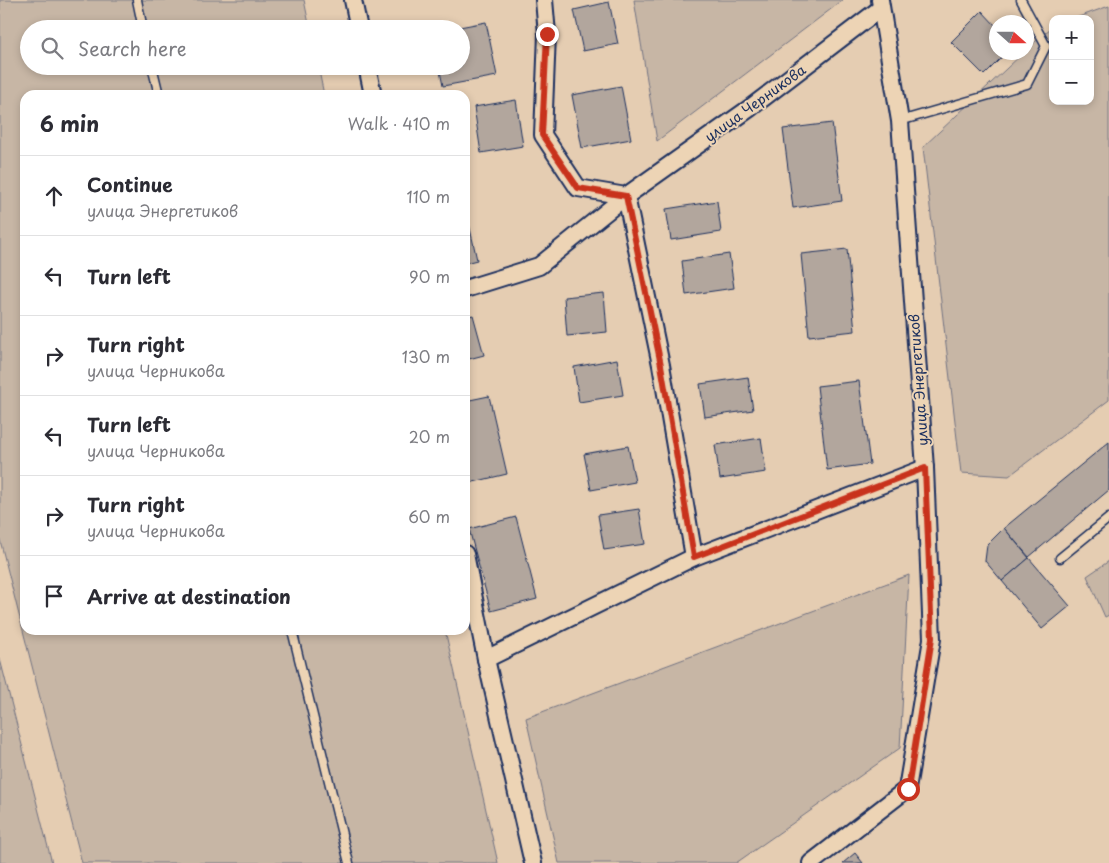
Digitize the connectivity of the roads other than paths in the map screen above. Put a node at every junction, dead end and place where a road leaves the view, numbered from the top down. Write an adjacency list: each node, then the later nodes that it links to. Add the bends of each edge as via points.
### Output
1 (137, 0): 6 (lane)
2 (353, 0): 7 (street)
3 (544, 0): 13 (street, via 547,34 542,135 578,188)
4 (1021, 0): 12 (lane, via 1046,46 1027,84)
5 (881, 4): 12 (street, улица Энергетиков); 13 (street, улица Черникова, via 750,108)
6 (141, 20)
7 (357, 20)
8 (154, 75): 10 (lane)
9 (369, 75): 11 (street)
10 (157, 90)
11 (372, 90)
12 (900, 121): 15 (street, улица Энергетиков)
13 (626, 196): 14 (street, улица Черникова, via 539,266); 17 (street, via 661,365)
14 (470, 287)
15 (925, 468): 17 (street); 24 (street, улица Энергетиков, via 932,638 908,789)
16 (1109, 518): 18 (lane)
17 (694, 557): 21 (street)
18 (1060, 558)
19 (470, 579): 21 (street)
20 (293, 635): 22 (lane)
21 (486, 659): 23 (street)
22 (349, 863)
23 (533, 863)
24 (811, 863)

